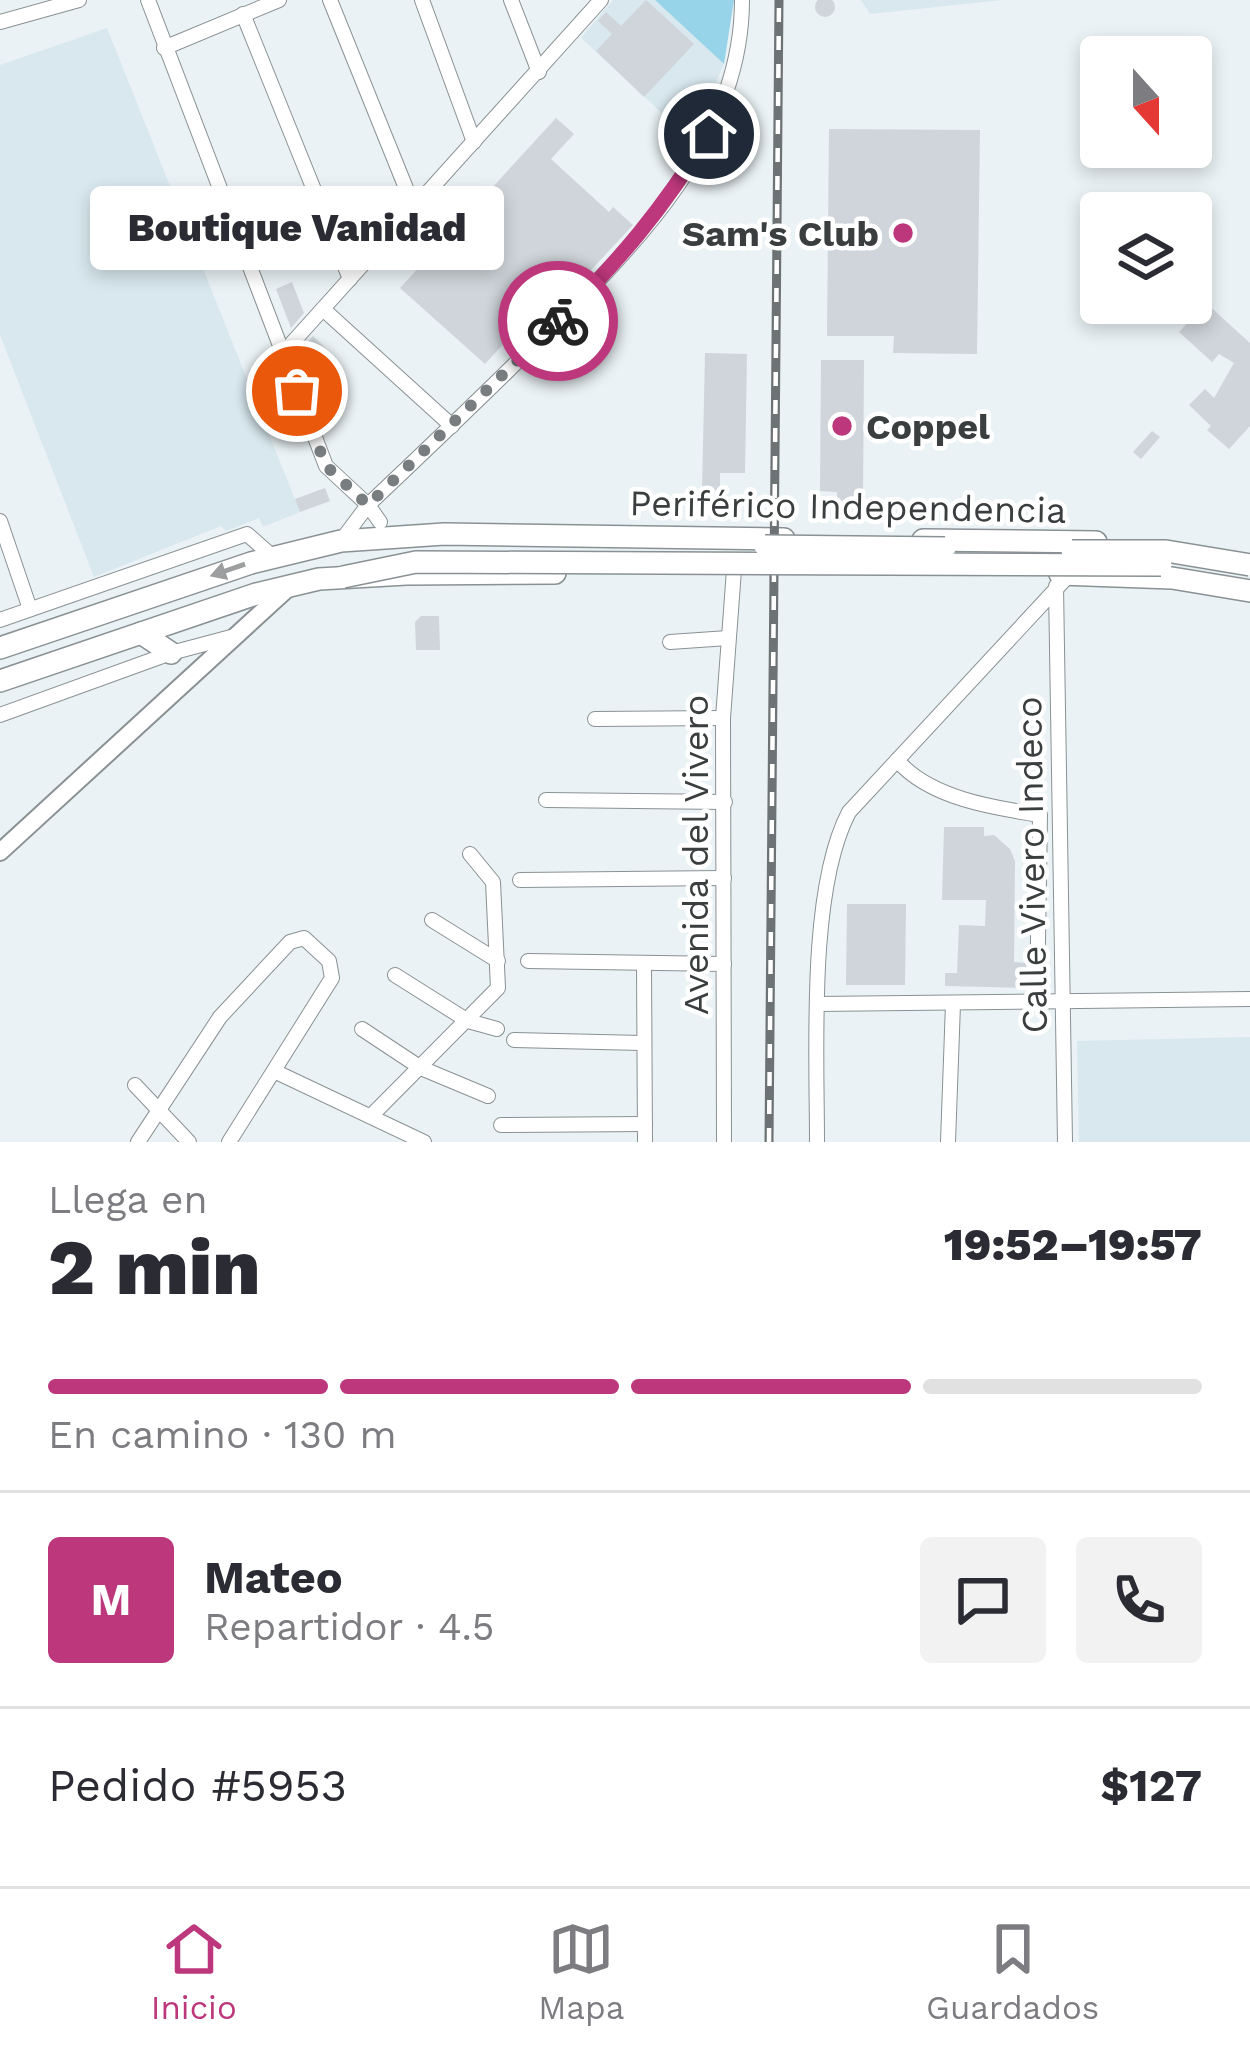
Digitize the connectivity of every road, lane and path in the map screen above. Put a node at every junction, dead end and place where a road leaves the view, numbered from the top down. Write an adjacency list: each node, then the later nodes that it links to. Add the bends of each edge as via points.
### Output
1 (80, 0): 10 (street)
2 (148, 0): 11 (street)
3 (280, 0): 9 (street)
4 (330, 0): 14 (street)
5 (422, 0): 13 (street)
6 (511, 0): 12 (street)
7 (742, 0): 18 (street, via 742,39 709,134 672,196 622,258)
8 (599, 1): 12 (street)
9 (243, 14): 11 (street); 15 (street)
10 (0, 22)
11 (164, 48): 17 (street)
12 (539, 72): 13 (street)
13 (473, 142): 14 (street)
14 (414, 208): 15 (street)
15 (350, 279): 16 (street)
16 (322, 309): 17 (street); 18 (street)
17 (283, 353): 19 (street, via 326,466)
18 (452, 426): 19 (street)
19 (368, 505): 21 (street); 22 (street)
20 (0, 521): 31 (street)
21 (378, 529): 22 (highway); 23 (highway, Periférico Independencia)
22 (341, 541): 23 (highway); 24 (highway)
23 (780, 554): 25 (highway, bridge, via 1166,551); 26 (highway, Periférico Independencia); 27 (highway, bridge, via 416,562); 28 (highway, Periférico Independencia); 30 (highway, bridge, via 1161,565)
24 (274, 557): 31 (street, via 247,534); 37 (highway, one-way to 37)
25 (1250, 565)
26 (734, 570): 27 (highway, Periférico Independencia); 35 (street, Avenida del Vivero)
27 (343, 577): 29 (highway)
28 (1063, 580): 30 (highway, Periférico Independencia, via 1172,578); 43 (street); 58 (street, Calle Vivero Indeco)
29 (292, 585): 33 (highway); 34 (street)
30 (1245, 590)
31 (30, 609): 32 (street)
32 (0, 620)
33 (141, 633): 38 (highway); 39 (highway)
34 (231, 638): 38 (street); 46 (street)
35 (728, 638): 36 (street); 42 (street, Avenida del Vivero)
36 (670, 642)
37 (0, 648)
38 (171, 653): 40 (street)
39 (0, 682)
40 (0, 716)
41 (596, 718): 42 (street)
42 (723, 718): 45 (street, Avenida del Vivero)
43 (897, 760): 57 (street, via 951,795 1040,815); 59 (street, via 836,836)
44 (546, 800): 45 (street)
45 (725, 802): 48 (street, Avenida del Vivero)
46 (0, 852)
47 (470, 854): 51 (street, via 494,881)
48 (724, 878): 49 (street); 54 (street, Avenida del Vivero)
49 (520, 880)
50 (432, 920): 51 (street)
51 (498, 961): 61 (street, via 498,988)
52 (528, 961): 53 (street)
53 (644, 963): 54 (street); 65 (street)
54 (724, 964): 79 (street, Avenida del Vivero)
55 (395, 975): 61 (street)
56 (1250, 999): 58 (street)
57 (1037, 1000): 58 (street); 60 (street)
58 (1065, 1001): 82 (street, Calle Vivero Indeco)
59 (817, 1004): 60 (street); 80 (street)
60 (953, 1004): 81 (street)
61 (468, 1021): 63 (street); 66 (street)
62 (362, 1029): 66 (street)
63 (497, 1029)
64 (514, 1040): 65 (street)
65 (642, 1042): 72 (street)
66 (421, 1067): 69 (street); 71 (street)
67 (274, 1071): 70 (street, via 333,971 304,938 220,1017); 71 (street); 76 (street)
68 (135, 1085): 70 (street)
69 (488, 1096)
70 (159, 1110): 74 (street); 75 (street)
71 (372, 1115): 77 (street)
72 (645, 1124): 73 (street); 78 (street)
73 (501, 1125)
74 (138, 1142)
75 (189, 1142)
76 (229, 1142)
77 (424, 1142)
78 (645, 1142)
79 (724, 1142)
80 (817, 1142)
81 (948, 1142)
82 (1065, 1142)

